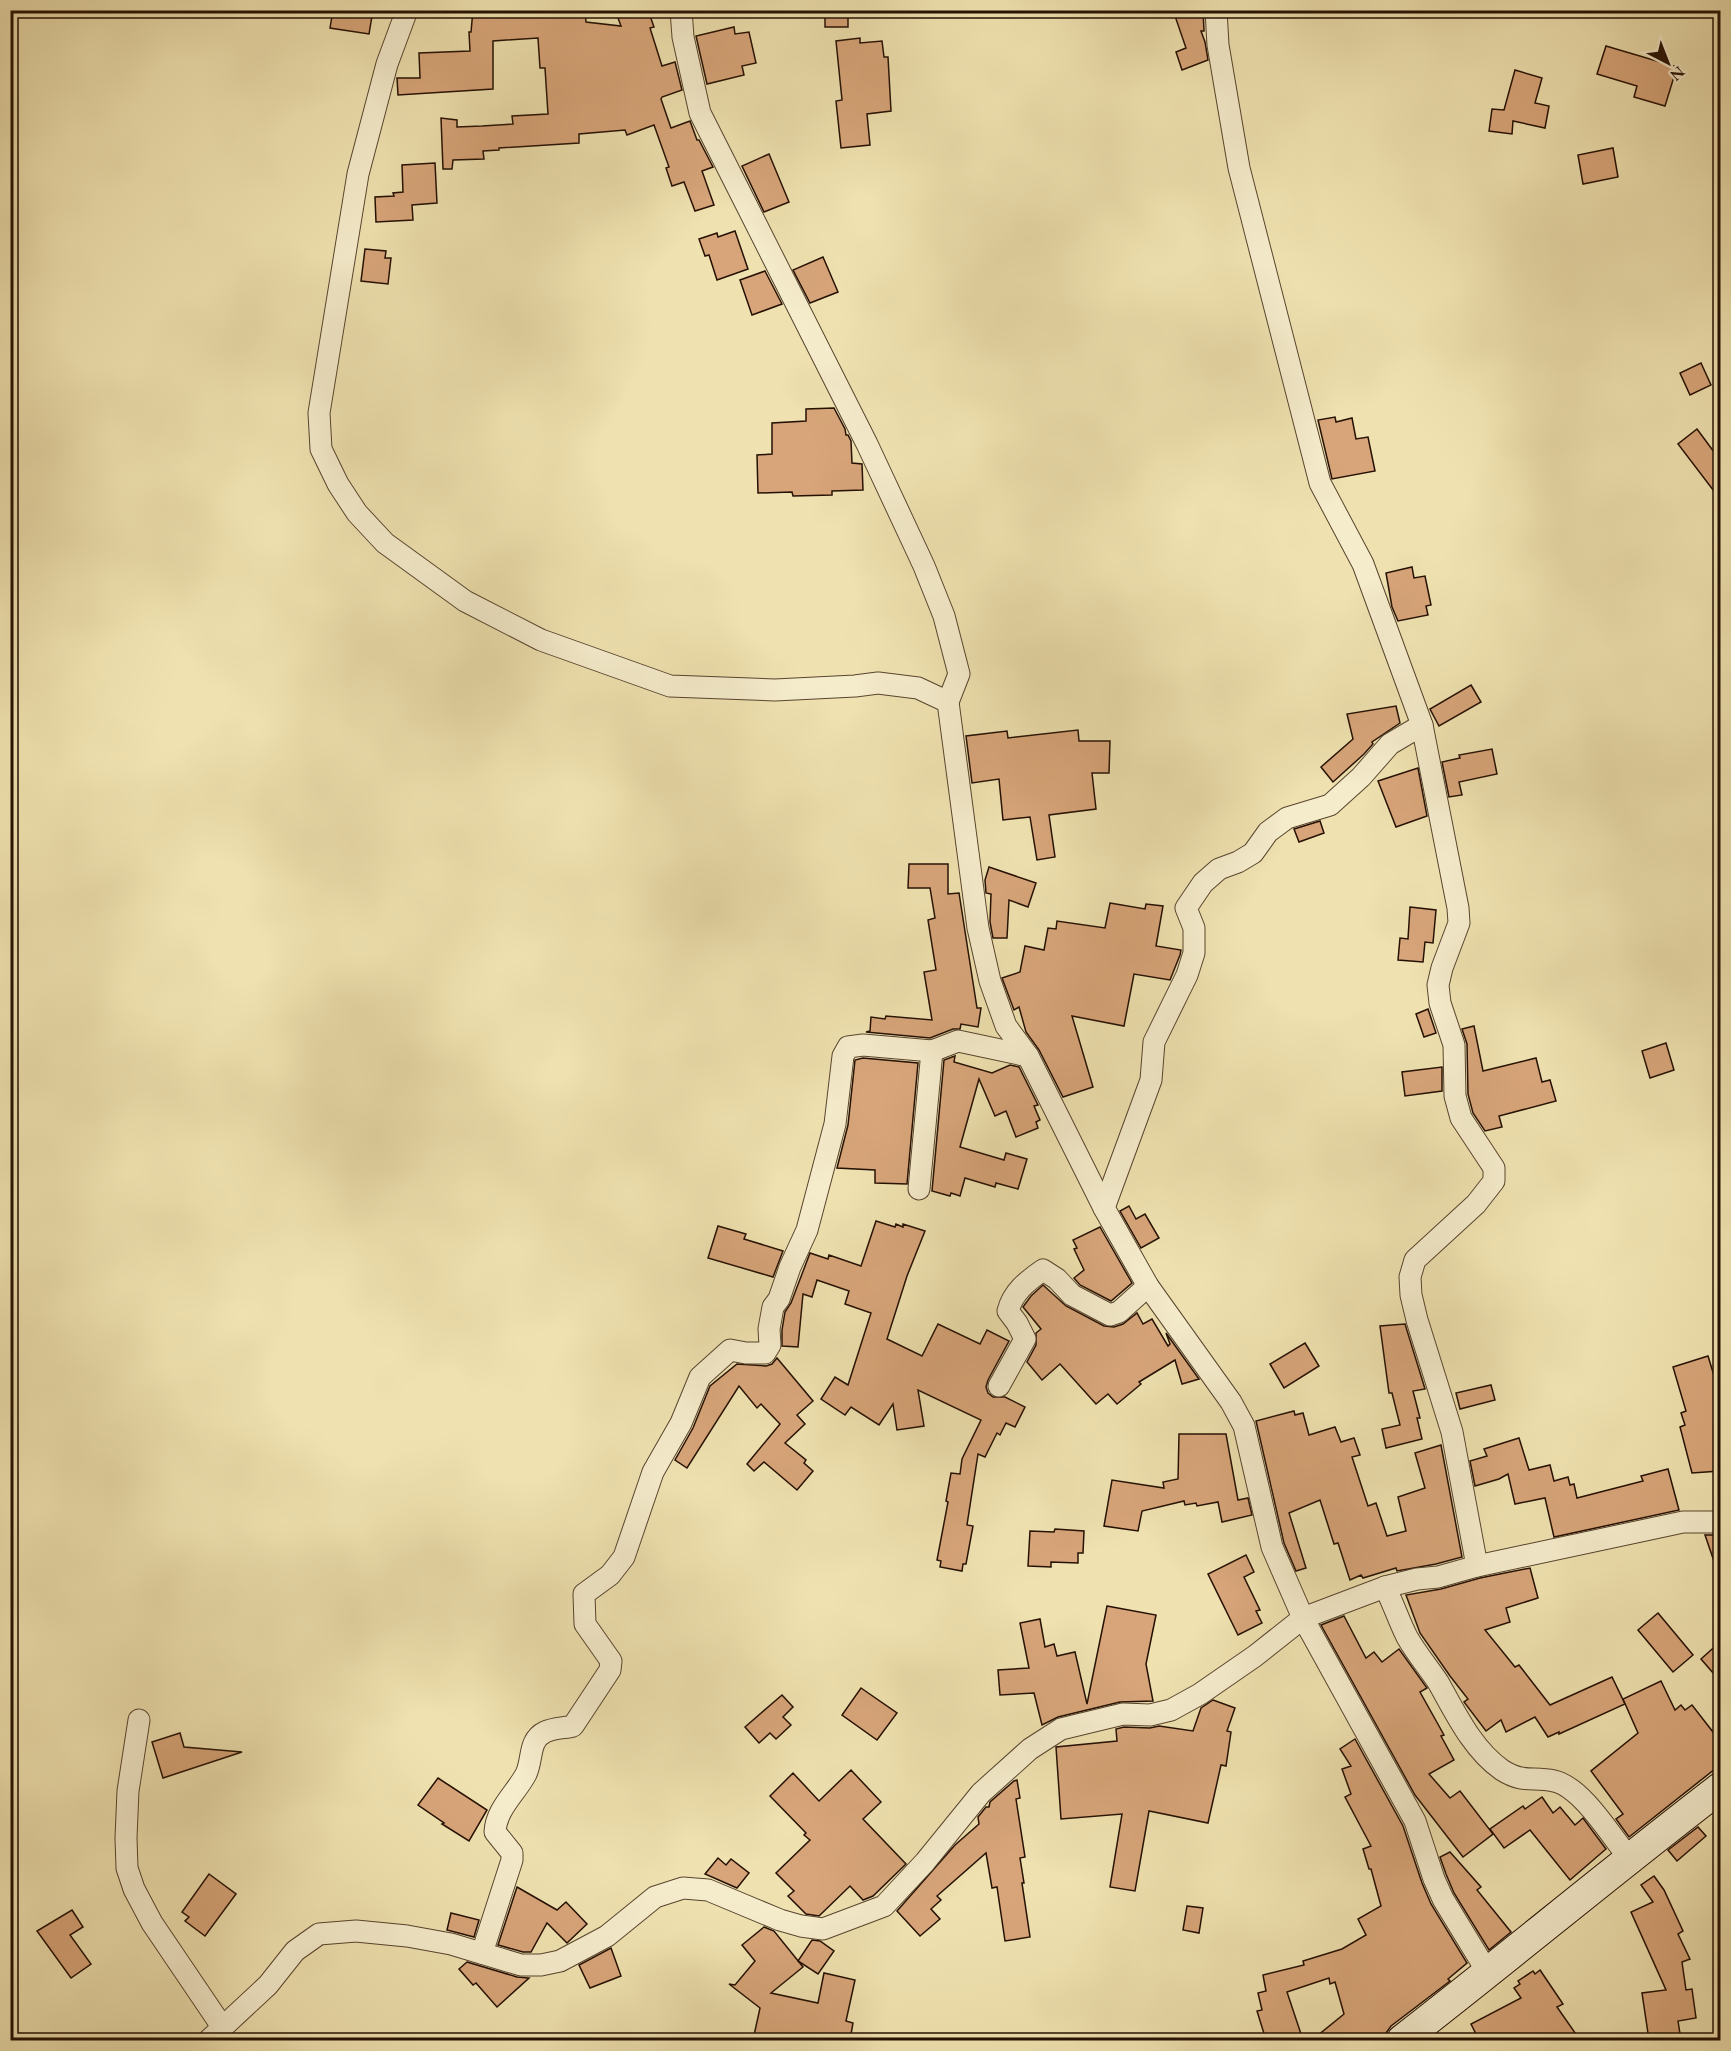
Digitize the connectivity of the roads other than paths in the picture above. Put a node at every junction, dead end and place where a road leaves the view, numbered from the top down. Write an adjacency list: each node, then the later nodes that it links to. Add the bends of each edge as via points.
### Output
1 (407, 10): 4 (street, via 387,64 358,174 318,413 321,449 357,513 385,543 465,600 541,640 670,686 775,690 878,683 918,688)
2 (681, 10): 4 (street, via 700,113 867,444 944,616 959,674)
3 (1216, 10): 5 (street, via 1218,45 1239,168 1320,483 1363,564)
4 (948, 702): 7 (street, via 978,928 1005,1026)
5 (1422, 725): 9 (street, via 1390,744 1330,805 1287,818 1268,832 1253,853 1219,869 1203,883 1186,908 1194,928 1194,953 1154,1042 1151,1080); 13 (street, via 1460,923 1442,968 1438,985 1440,1003 1455,1045 1455,1096 1461,1118 1494,1168 1494,1181 1476,1204 1415,1260 1410,1277 1417,1320 1452,1432)
6 (932, 1051): 7 (street, via 958,1041); 8 (street); 19 (street, via 863,1045 848,1047 843,1056 835,1124 807,1230 773,1307 770,1345 765,1353 730,1350 700,1377 681,1423 653,1472 624,1557 610,1575 584,1594 585,1624 611,1661 610,1670 573,1726 545,1731 536,1740 527,1772 495,1821 495,1832 512,1853 512,1860)
7 (1028, 1056): 9 (street)
8 (919, 1189)
9 (1104, 1208): 10 (street)
10 (1148, 1286): 11 (street, via 1110,1316 1072,1295 1043,1270 1011,1300 1008,1311 1025,1340); 15 (street, via 1244,1426 1272,1547)
11 (999, 1386)
12 (1720, 1522): 13 (street, via 1683,1522)
13 (1477, 1566): 14 (street)
14 (1385, 1587): 15 (street); 18 (street, via 1408,1638 1461,1724 1484,1753 1514,1777 1554,1781 1570,1788)
15 (1303, 1618): 19 (street, via 1255,1656 1171,1710 1150,1715 1123,1714 1061,1729 1030,1749 981,1793 884,1906 823,1929 780,1920 708,1890 683,1888 655,1897 607,1936 560,1960 521,1965); 20 (street, via 1415,1821 1443,1899)
16 (139, 1720): 21 (street, via 128,1791 127,1868 152,1923)
17 (1720, 1788): 18 (main road)
18 (1629, 1858): 20 (main road)
19 (482, 1953): 21 (street, via 407,1936 356,1931 319,1934 295,1951 268,1985)
20 (1488, 1973): 22 (main road)
21 (216, 2034)
22 (1402, 2040)

